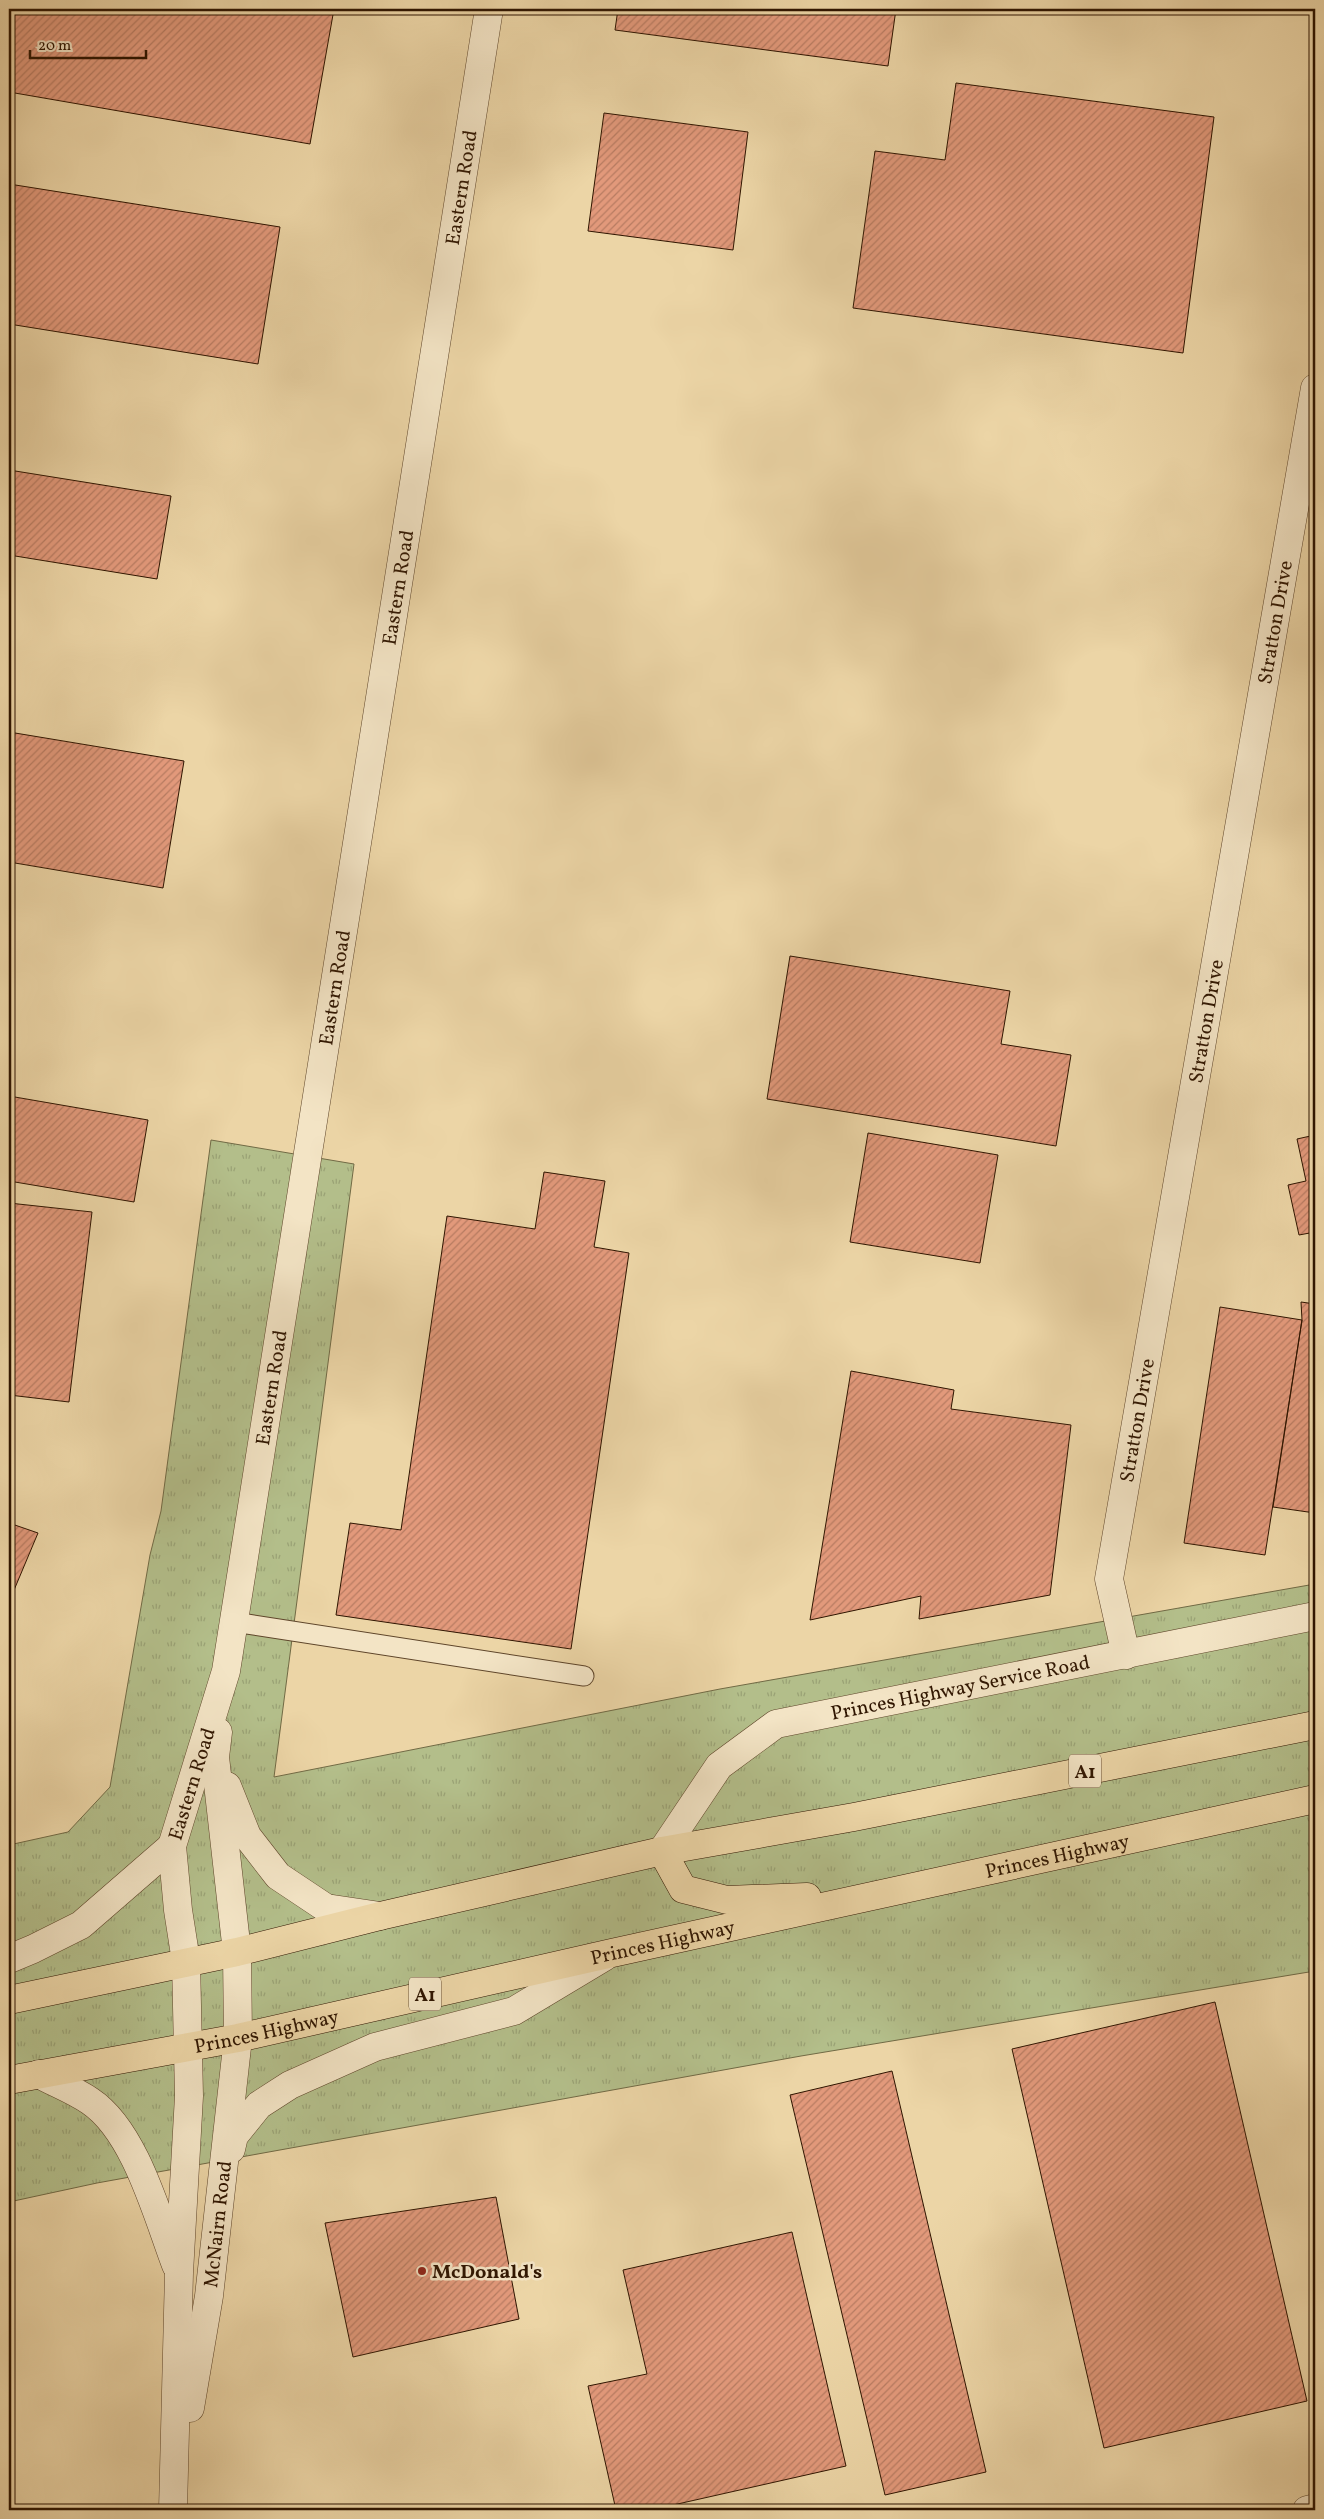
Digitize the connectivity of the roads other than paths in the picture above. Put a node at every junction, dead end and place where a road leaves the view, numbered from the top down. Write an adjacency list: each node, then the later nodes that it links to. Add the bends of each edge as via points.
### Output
1 (489, 9): 4 (street, Eastern Road)
2 (1315, 388): 5 (street, Stratton Drive, via 1109,1579)
3 (1315, 1616): 5 (street, Princes Highway Service Road)
4 (234, 1622): 6 (street, Eastern Road); 7 (lane)
5 (1126, 1655): 12 (street, Princes Highway Service Road, via 776,1724 719,1766)
6 (226, 1671): 9 (street, McNairn Road); 11 (street, Eastern Road)
7 (584, 1676)
8 (1315, 1724): 12 (highway, A1, via 854,1817)
9 (215, 1757): 14 (street, via 247,1836 278,1876 326,1908); 15 (street, McNairn Road)
10 (1315, 1799): 13 (highway, Princes Highway / A1)
11 (172, 1846): 17 (street, via 81,1925); 18 (street, Eastern Road)
12 (662, 1851): 13 (highway, via 683,1889 727,1900); 14 (highway, A1)
13 (874, 1895): 16 (highway, Princes Highway / A1)
14 (380, 1916): 15 (highway, A1)
15 (237, 1952): 18 (highway, A1); 20 (street, McNairn Road)
16 (612, 1953): 20 (highway, Princes Highway / A1); 24 (street, via 514,2011 375,2047 290,2085 259,2105 234,2136)
17 (9, 1959)
18 (186, 1961): 19 (highway, A1); 21 (street, McNairn Road)
19 (9, 2000)
20 (238, 2038): 21 (highway, Princes Highway / A1); 24 (street, McNairn Road)
21 (189, 2046): 22 (highway, Princes Highway / A1); 25 (street, McNairn Road, via 189,2114)
22 (39, 2074): 23 (highway, Princes Highway / A1); 25 (street, via 91,2102 116,2126 132,2151)
23 (9, 2080)
24 (222, 2187): 26 (street, McNairn Road, via 209,2296)
25 (179, 2273): 26 (street, McNairn Road)
26 (174, 2502)
27 (1315, 2508): 28 (street)
28 (1307, 2510)

